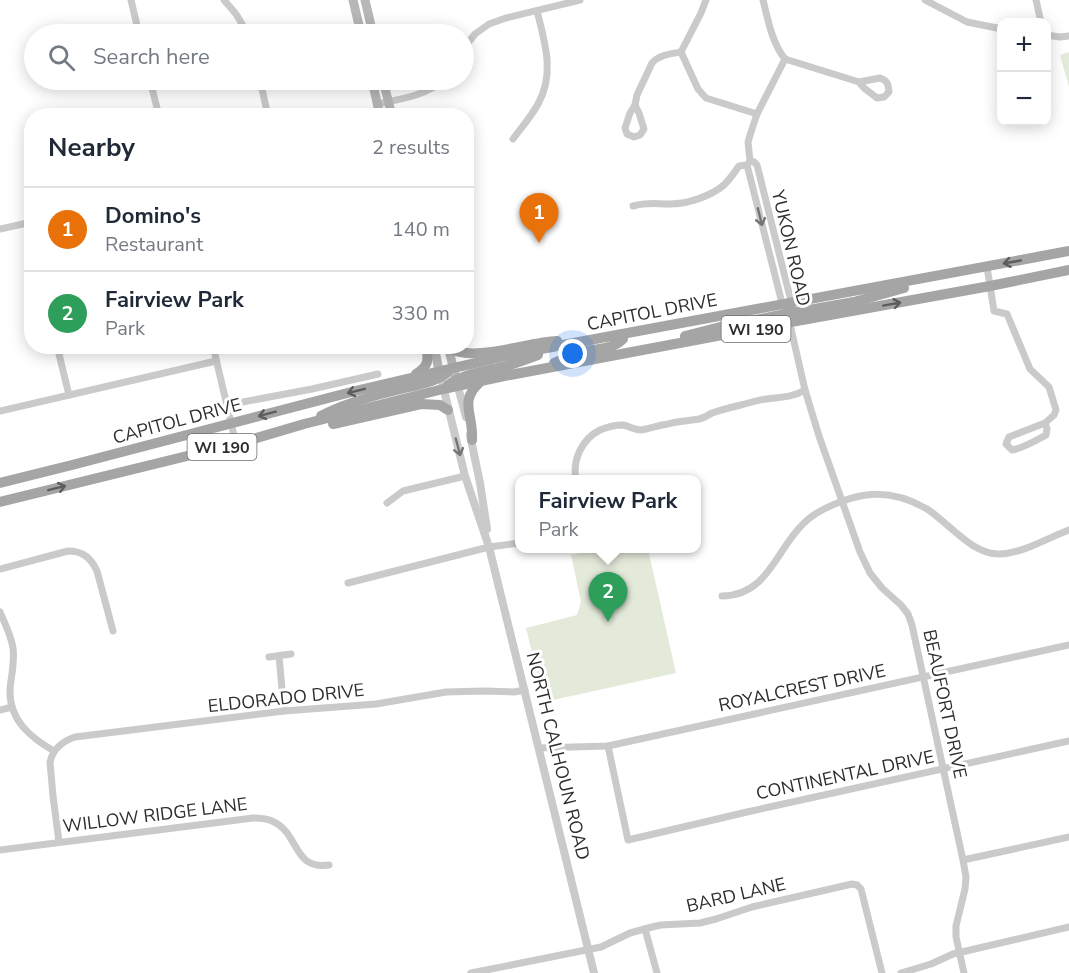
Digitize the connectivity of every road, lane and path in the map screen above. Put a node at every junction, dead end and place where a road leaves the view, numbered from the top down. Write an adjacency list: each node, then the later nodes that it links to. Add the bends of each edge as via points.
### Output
1 (131, 0): 12 (street)
2 (224, 0): 13 (street)
3 (353, 0): 14 (main road)
4 (365, 0): 15 (main road)
5 (580, 0): 10 (street)
6 (706, 0): 20 (street)
7 (763, 0): 21 (street)
8 (925, 0): 16 (street, via 967,22)
9 (1036, 0): 11 (street)
10 (537, 11): 17 (street, via 489,24); 36 (street, via 547,54 546,83 537,106)
11 (1040, 18)
12 (137, 24)
13 (243, 24)
14 (359, 24)
15 (371, 24)
16 (997, 28)
17 (474, 34)
18 (1051, 36): 19 (street)
19 (1069, 36)
20 (681, 52): 30 (street, via 655,59); 35 (street, via 706,98)
21 (785, 59): 22 (street); 35 (street, YUKON ROAD)
22 (859, 82)
23 (152, 90): 31 (street)
24 (262, 90): 32 (street)
25 (374, 90): 29 (main road)
26 (385, 90): 28 (main road)
27 (427, 90): 28 (street)
28 (388, 102): 29 (street); 34 (main road)
29 (377, 104): 33 (main road)
30 (635, 105)
31 (157, 108)
32 (266, 108)
33 (378, 108)
34 (390, 108)
35 (758, 114): 37 (street, YUKON ROAD, via 748,142)
36 (513, 139)
37 (748, 163): 38 (street, via 739,166 719,189 700,197 675,204 652,202); 45 (street, YUKON ROAD, via 757,165)
38 (633, 206)
39 (24, 224): 40 (street)
40 (0, 229)
41 (1069, 251): 42 (main road, one-way to 42)
42 (987, 267): 44 (street); 45 (main road, via 854,302)
43 (1069, 270): 44 (main road, CAPITOL DRIVE / WI 190)
44 (990, 286): 45 (main road, CAPITOL DRIVE / WI 190, one-way to 44); 69 (street, via 994,311 1007,314 1030,369 1049,387 1056,410)
45 (789, 311): 46 (main road, CAPITOL DRIVE / WI 190); 57 (main road, CAPITOL DRIVE, via 639,351); 64 (street, BEAUFORT DRIVE)
46 (623, 333): 47 (main road, CAPITOL DRIVE / WI 190); 57 (main road, via 616,345 568,357)
47 (593, 339): 48 (main road, CAPITOL DRIVE / WI 190); 54 (main road, via 541,342)
48 (572, 344): 56 (main road, CAPITOL DRIVE / WI 190); 62 (main road, via 482,371)
49 (59, 354): 65 (street)
50 (215, 354): 55 (street)
51 (428, 354): 60 (main road, via 423,370)
52 (436, 354): 59 (main road, NORTH CALHOUN ROAD)
53 (450, 354): 56 (main road, NORTH CALHOUN ROAD)
54 (474, 354)
55 (216, 361): 65 (street); 66 (street)
56 (454, 368): 59 (main road); 62 (main road, NORTH CALHOUN ROAD)
57 (534, 371): 61 (main road, CAPITOL DRIVE)
58 (378, 374): 66 (street)
59 (440, 374): 60 (main road, CAPITOL DRIVE / WI 190); 63 (street, NORTH CALHOUN ROAD); 71 (main road, via 333,409)
60 (409, 378): 70 (main road, CAPITOL DRIVE / WI 190, one-way to 70)
61 (481, 381): 62 (main road, CAPITOL DRIVE); 73 (main road, via 469,395)
62 (457, 383): 63 (main road); 73 (street, NORTH CALHOUN ROAD)
63 (443, 389): 67 (street, NORTH CALHOUN ROAD); 71 (main road, CAPITOL DRIVE / WI 190)
64 (805, 390): 75 (street, via 785,398 732,407 701,419 641,430 624,425 600,430 581,448); 79 (street, BEAUFORT DRIVE)
65 (69, 395): 68 (street)
66 (227, 405): 70 (street)
67 (448, 410): 72 (main road, via 440,405 420,404); 76 (street, NORTH CALHOUN ROAD, one-way to 76)
68 (0, 411)
69 (1045, 423): 69 (street, via 1009,437 1006,444 1012,450 1036,441 1046,435)
70 (231, 424): 74 (street); 77 (main road, CAPITOL DRIVE / WI 190)
71 (304, 424): 72 (main road, CAPITOL DRIVE / WI 190)
72 (265, 436): 74 (main road, CAPITOL DRIVE / WI 190)
73 (472, 440): 83 (street, NORTH CALHOUN ROAD)
74 (236, 444): 78 (main road, CAPITOL DRIVE / WI 190, one-way to 74)
75 (575, 475)
76 (465, 476): 80 (street, via 402,491); 83 (street, NORTH CALHOUN ROAD)
77 (0, 483)
78 (0, 502)
79 (842, 502): 81 (street, via 865,495 910,500 969,543 998,554 1026,548); 86 (street, via 803,524 750,590); 93 (street, BEAUFORT DRIVE, via 870,573 908,614)
80 (387, 503)
81 (1069, 530)
82 (515, 544): 83 (street)
83 (489, 547): 85 (street); 94 (street, NORTH CALHOUN ROAD)
84 (0, 569): 88 (street, via 68,551 85,555 97,571)
85 (348, 583)
86 (722, 596)
87 (0, 612): 95 (street, via 13,647)
88 (113, 631)
89 (1069, 645): 93 (street, ROYALCREST DRIVE)
90 (291, 654): 91 (street)
91 (279, 656): 92 (street); 97 (street)
92 (269, 657)
93 (923, 677): 99 (street, ROYALCREST DRIVE); 102 (street, BEAUFORT DRIVE)
94 (525, 690): 97 (street, ELDORADO DRIVE, via 446,692 376,704); 100 (street, NORTH CALHOUN ROAD)
95 (12, 707): 96 (street); 101 (street, via 27,732)
96 (0, 710)
97 (284, 711): 101 (street, ELDORADO DRIVE, via 82,736 68,740)
98 (1069, 741): 102 (street, CONTINENTAL DRIVE)
99 (608, 746): 100 (street, ROYALCREST DRIVE); 102 (street, CONTINENTAL DRIVE, via 628,840)
100 (539, 748): 110 (street, NORTH CALHOUN ROAD)
101 (54, 751): 104 (street, via 50,773)
102 (944, 769): 106 (street, BEAUFORT DRIVE)
103 (1069, 837): 106 (street)
104 (59, 842): 105 (street, WILLOW RIDGE LANE); 107 (street, WILLOW RIDGE LANE, via 265,819 286,831 304,860 317,867)
105 (0, 850)
106 (963, 860): 111 (street, BEAUFORT DRIVE, via 965,889 956,926)
107 (329, 865)
108 (1069, 927): 111 (street)
109 (645, 929): 110 (street, BARD LANE, via 607,945); 114 (street); 115 (street, BARD LANE, via 717,919 852,884 861,889)
110 (588, 948): 112 (street, BARD LANE); 113 (street, NORTH CALHOUN ROAD)
111 (959, 952): 116 (street); 117 (street, BEAUFORT DRIVE)
112 (471, 973)
113 (594, 973)
114 (657, 973)
115 (882, 973)
116 (901, 973)
117 (964, 973)

